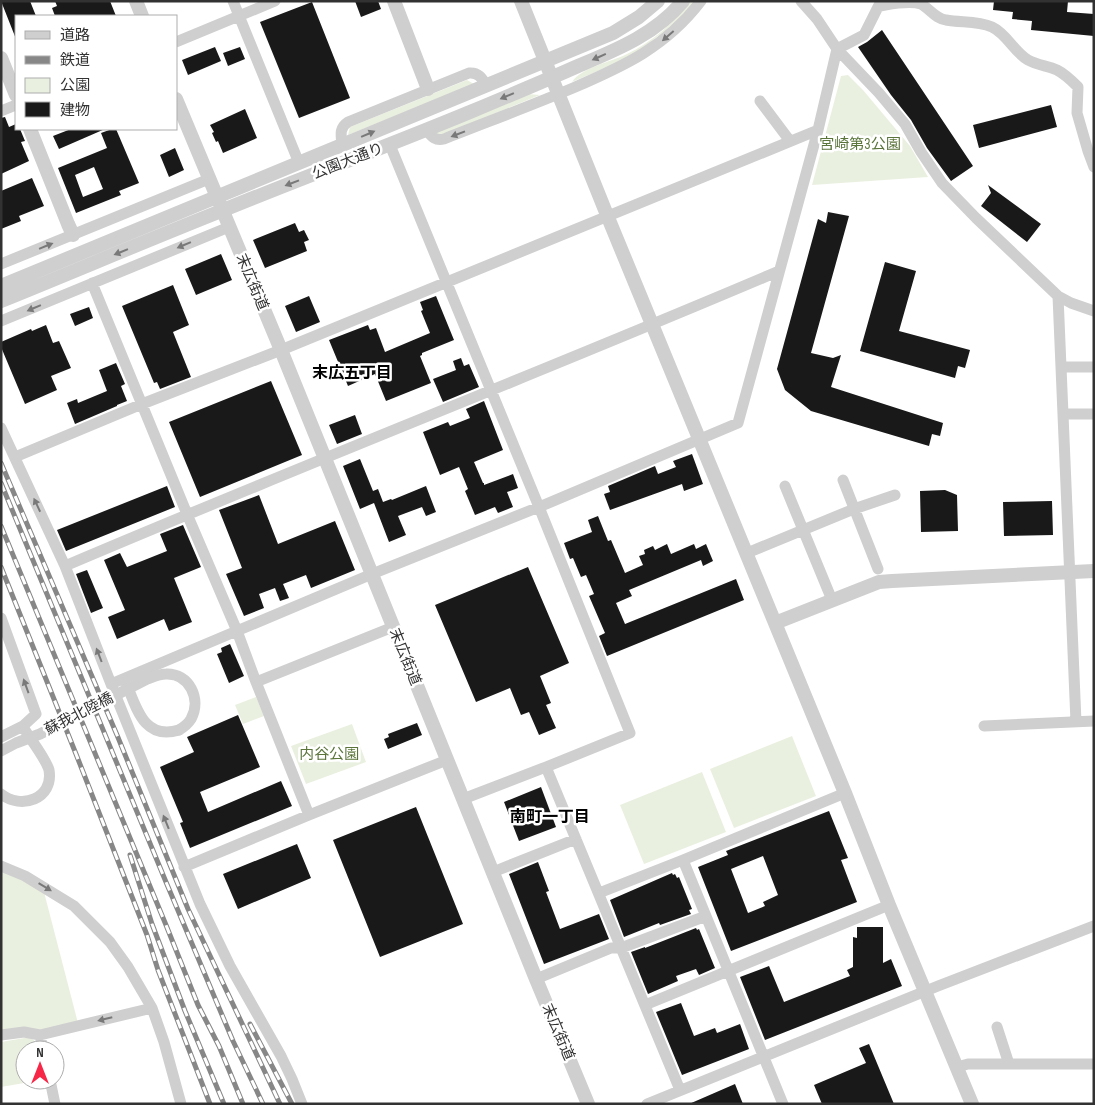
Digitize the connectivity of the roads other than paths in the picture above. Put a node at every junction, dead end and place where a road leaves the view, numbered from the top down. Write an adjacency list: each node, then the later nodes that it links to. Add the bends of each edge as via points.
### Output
1 (136, 1): 11 (street)
2 (233, 1): 12 (street)
3 (275, 1): 12 (street)
4 (394, 1): 19 (street)
5 (521, 1): 16 (street)
6 (658, 1): 16 (street, 公園大通り, via 613,33)
7 (683, 1): 17 (street, 公園大通り, one-way to 17, via 661,22 630,43)
8 (701, 1): 21 (street, one-way to 21, via 687,19 654,48)
9 (801, 1): 14 (street)
10 (880, 3): 14 (street, via 864,35); 33 (street, via 911,1 922,4 944,20 992,27 1028,60 1057,70 1069,78 1078,87 1077,113)
11 (142, 15)
12 (239, 16): 13 (street); 32 (street)
13 (178, 41)
14 (837, 49): 28 (street); 45 (street, via 905,124 942,183)
15 (1, 58): 20 (street)
16 (546, 61): 17 (street); 18 (street, 公園大通り)
17 (552, 78): 21 (street); 27 (street, 公園大通り, one-way to 27)
18 (486, 85): 19 (street, via 480,76 469,73); 30 (street, 公園大通り, one-way to 18)
19 (428, 89): 30 (street, via 348,122 341,129)
20 (15, 93)
21 (559, 94): 27 (street, one-way to 27, via 444,139 436,140); 37 (street)
22 (760, 101): 29 (street)
23 (178, 104): 34 (street, 末広街道)
24 (15, 105): 25 (street)
25 (1, 112)
26 (30, 130): 39 (street)
27 (426, 130): 31 (street, 公園大通り)
28 (818, 130): 29 (street); 41 (street)
29 (790, 141): 37 (street)
30 (342, 145): 32 (street, 公園大通り)
31 (390, 145): 36 (street, 公園大通り, one-way to 36); 42 (street)
32 (299, 163): 35 (street, 公園大通り)
33 (1094, 167)
34 (209, 180): 35 (street, 末広街道); 39 (street)
35 (217, 197): 36 (street, 末広街道); 44 (street, 公園大通り)
36 (222, 210): 38 (street, 末広街道); 46 (street, 公園大通り, one-way to 46)
37 (607, 215): 42 (street); 49 (street)
38 (229, 227): 43 (street, one-way to 43); 50 (street, 末広街道)
39 (73, 235): 40 (street, one-way to 39)
40 (1, 264)
41 (779, 271): 49 (street); 58 (street, via 738,423)
42 (446, 282): 50 (street); 53 (street)
43 (92, 283): 48 (street, one-way to 48); 54 (street)
44 (1, 286)
45 (1058, 296): 47 (street); 51 (street)
46 (1, 301)
47 (1094, 311)
48 (1, 321)
49 (653, 325): 53 (street); 58 (street)
50 (281, 350): 54 (street); 60 (street, 末広街道)
51 (1061, 367): 52 (street); 55 (street)
52 (1094, 367)
53 (490, 391): 60 (street); 64 (street)
54 (142, 404): 59 (street); 66 (street)
55 (1063, 414): 56 (street); 72 (street)
56 (1094, 414)
57 (1, 428): 59 (street)
58 (700, 440): 64 (street); 68 (street)
59 (15, 457): 69 (street, one-way to 59)
60 (325, 459): 66 (street); 73 (street, 末広街道)
61 (843, 480): 65 (street)
62 (785, 486): 67 (street)
63 (895, 495): 65 (street)
64 (538, 507): 73 (street); 89 (street, via 630,733)
65 (854, 509): 67 (street); 70 (street)
66 (187, 514): 69 (street); 78 (street)
67 (803, 531): 68 (street); 74 (street)
68 (746, 552): 76 (street)
69 (65, 566): 81 (street, one-way to 69)
70 (878, 569)
71 (1094, 571): 72 (street)
72 (1070, 572): 74 (street, via 892,580); 83 (street)
73 (372, 574): 77 (street, 末広街道); 78 (street)
74 (832, 600): 76 (street)
75 (1, 618): 84 (street, one-way to 75, via 36,714)
76 (775, 623): 90 (street)
77 (393, 626): 80 (street); 88 (street, 末広街道)
78 (236, 631): 79 (street); 80 (street)
79 (124, 678): 81 (street); 87 (street, 蘇我北陸橋, bridge, via 128,687 132,696 136,704 141,716 148,726 158,732 170,733 190,721 195,704 192,689 180,677 156,675 133,686 125,691 40,734)
80 (256, 682): 93 (street)
81 (111, 684): 97 (street, one-way to 81)
82 (1094, 721): 83 (street)
83 (1076, 722): 85 (street)
84 (22, 726): 86 (street); 91 (street, 蘇我北陸橋, via 46,763 49,779 41,795 30,801 18,802)
85 (984, 726)
86 (1, 737)
87 (1, 750)
88 (447, 760): 92 (street, 末広街道); 93 (street)
89 (546, 767): 92 (street); 94 (street)
90 (845, 793): 95 (street); 100 (street)
91 (1, 794)
92 (463, 799): 98 (street, 末広街道)
93 (309, 815): 97 (street)
94 (576, 839): 98 (street); 99 (street)
95 (683, 860): 99 (street); 101 (street)
96 (2, 864): 108 (street, one-way to 108, via 48,889 88,919 128,967)
97 (184, 867): 121 (street, via 230,966 281,1056)
98 (492, 872): 105 (street, 末広街道)
99 (599, 893): 103 (street)
100 (889, 905): 104 (street); 106 (street)
101 (706, 916): 103 (street); 104 (street)
102 (1094, 926): 106 (street)
103 (621, 948): 105 (street, via 611,948); 107 (street)
104 (729, 971): 107 (street); 113 (street)
105 (536, 979): 122 (street, 末広街道)
106 (925, 991): 113 (street); 116 (street)
107 (645, 1005): 118 (street)
108 (152, 1008): 111 (street, one-way to 111); 120 (street)
109 (997, 1027): 114 (street)
110 (1, 1035): 111 (street, via 24,1032)
111 (40, 1035): 112 (street)
112 (41, 1040)
113 (764, 1057): 118 (street); 124 (street)
114 (1009, 1064): 115 (street); 116 (street, via 968,1064)
115 (1094, 1064)
116 (957, 1068): 125 (street)
117 (52, 1090): 119 (street)
118 (680, 1090): 123 (street)
119 (55, 1104)
120 (181, 1104)
121 (302, 1104)
122 (588, 1104)
123 (647, 1104)
124 (783, 1104)
125 (972, 1104)

